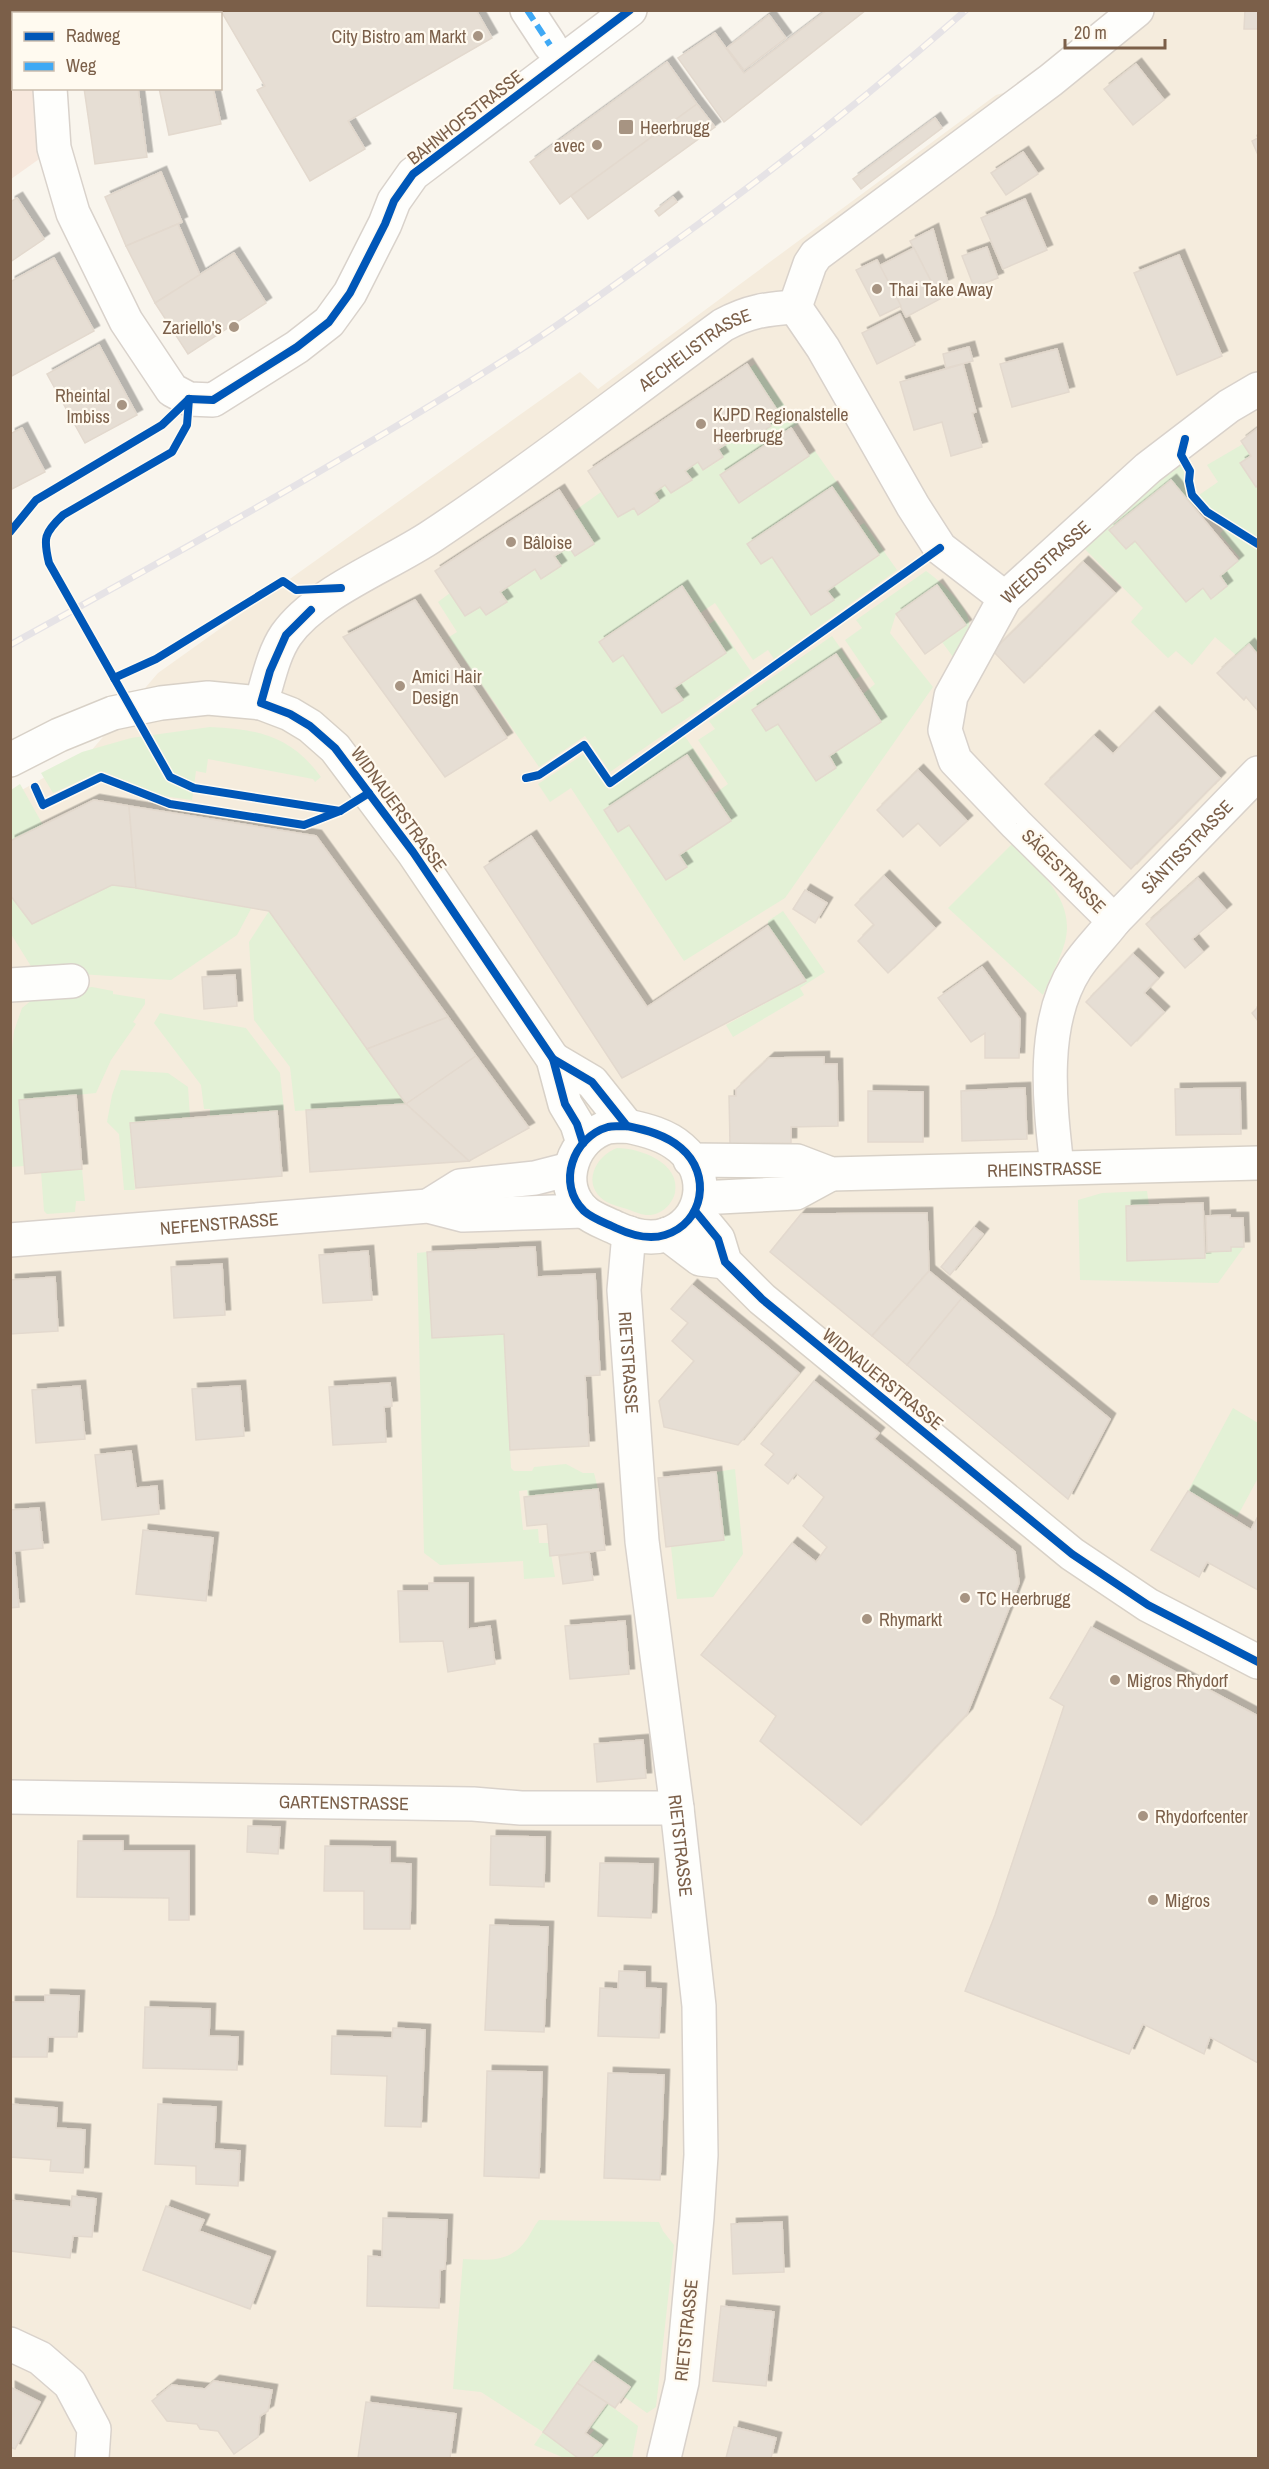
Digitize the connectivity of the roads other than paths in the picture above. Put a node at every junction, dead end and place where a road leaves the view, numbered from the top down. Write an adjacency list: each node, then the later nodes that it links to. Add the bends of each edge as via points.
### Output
1 (527, 10): 4 (street)
2 (630, 10): 5 (street, BAHNHOFSTRASSE, via 413,174 394,201 350,293 329,322 213,400 189,399 172,390 126,321 73,213 54,148)
3 (1137, 10): 6 (street, via 1051,80 816,255)
4 (550, 45)
5 (50, 90)
6 (795, 307): 8 (street, WEEDSTRASSE, via 940,549); 9 (street, AECHELISTRASSE, via 757,310 723,326 430,537 341,588 311,610 286,635)
7 (1258, 389): 8 (street, WEEDSTRASSE, via 1229,406 1148,468)
8 (1005, 598): 12 (street, SÄGESTRASSE, via 951,696 945,730 955,760)
9 (261, 703): 10 (street, WIDNAUERSTRASSE, via 208,698 113,712); 15 (street, WIDNAUERSTRASSE, via 310,726 335,748 413,852)
10 (10, 760)
11 (1258, 774): 12 (street, SÄNTISSTRASSE)
12 (1113, 921): 20 (street, SÄGESTRASSE, via 1076,968 1061,999 1051,1077)
13 (72, 981): 14 (street)
14 (10, 985)
15 (553, 1059): 16 (street, WIDNAUERSTRASSE, via 592,1082); 17 (street, WIDNAUERSTRASSE, via 565,1104 577,1124)
16 (627, 1126): 17 (street, via 609,1127 595,1134); 18 (street, via 672,1141)
17 (577, 1156): 23 (street, NEFENSTRASSE, via 535,1178 460,1186); 24 (street, via 570,1180)
18 (690, 1160): 21 (street, RHEINSTRASSE, via 796,1161); 22 (street, via 699,1176)
19 (1258, 1163): 20 (street, RHEINSTRASSE)
20 (1057, 1167): 21 (street, RHEINSTRASSE)
21 (831, 1174): 22 (street, RHEINSTRASSE, via 796,1192)
22 (698, 1205): 26 (street, via 681,1228); 28 (street, WIDNAUERSTRASSE, via 718,1239)
23 (428, 1206): 24 (street, NEFENSTRASSE, via 463,1215); 27 (street, NEFENSTRASSE)
24 (584, 1211): 25 (street)
25 (629, 1233): 26 (street, via 645,1237); 31 (street, RIETSTRASSE, via 624,1290 642,1541)
26 (667, 1234): 28 (street, via 700,1259)
27 (10, 1240)
28 (725, 1262): 29 (street, WIDNAUERSTRASSE, via 762,1299 1072,1554 1149,1605)
29 (1258, 1662)
30 (10, 1797): 31 (street, GARTENSTRASSE)
31 (677, 1808): 34 (street, RIETSTRASSE, via 699,2006 701,2155 682,2382)
32 (10, 2344): 33 (street, via 40,2358 70,2384 94,2429)
33 (92, 2458)
34 (664, 2458)

